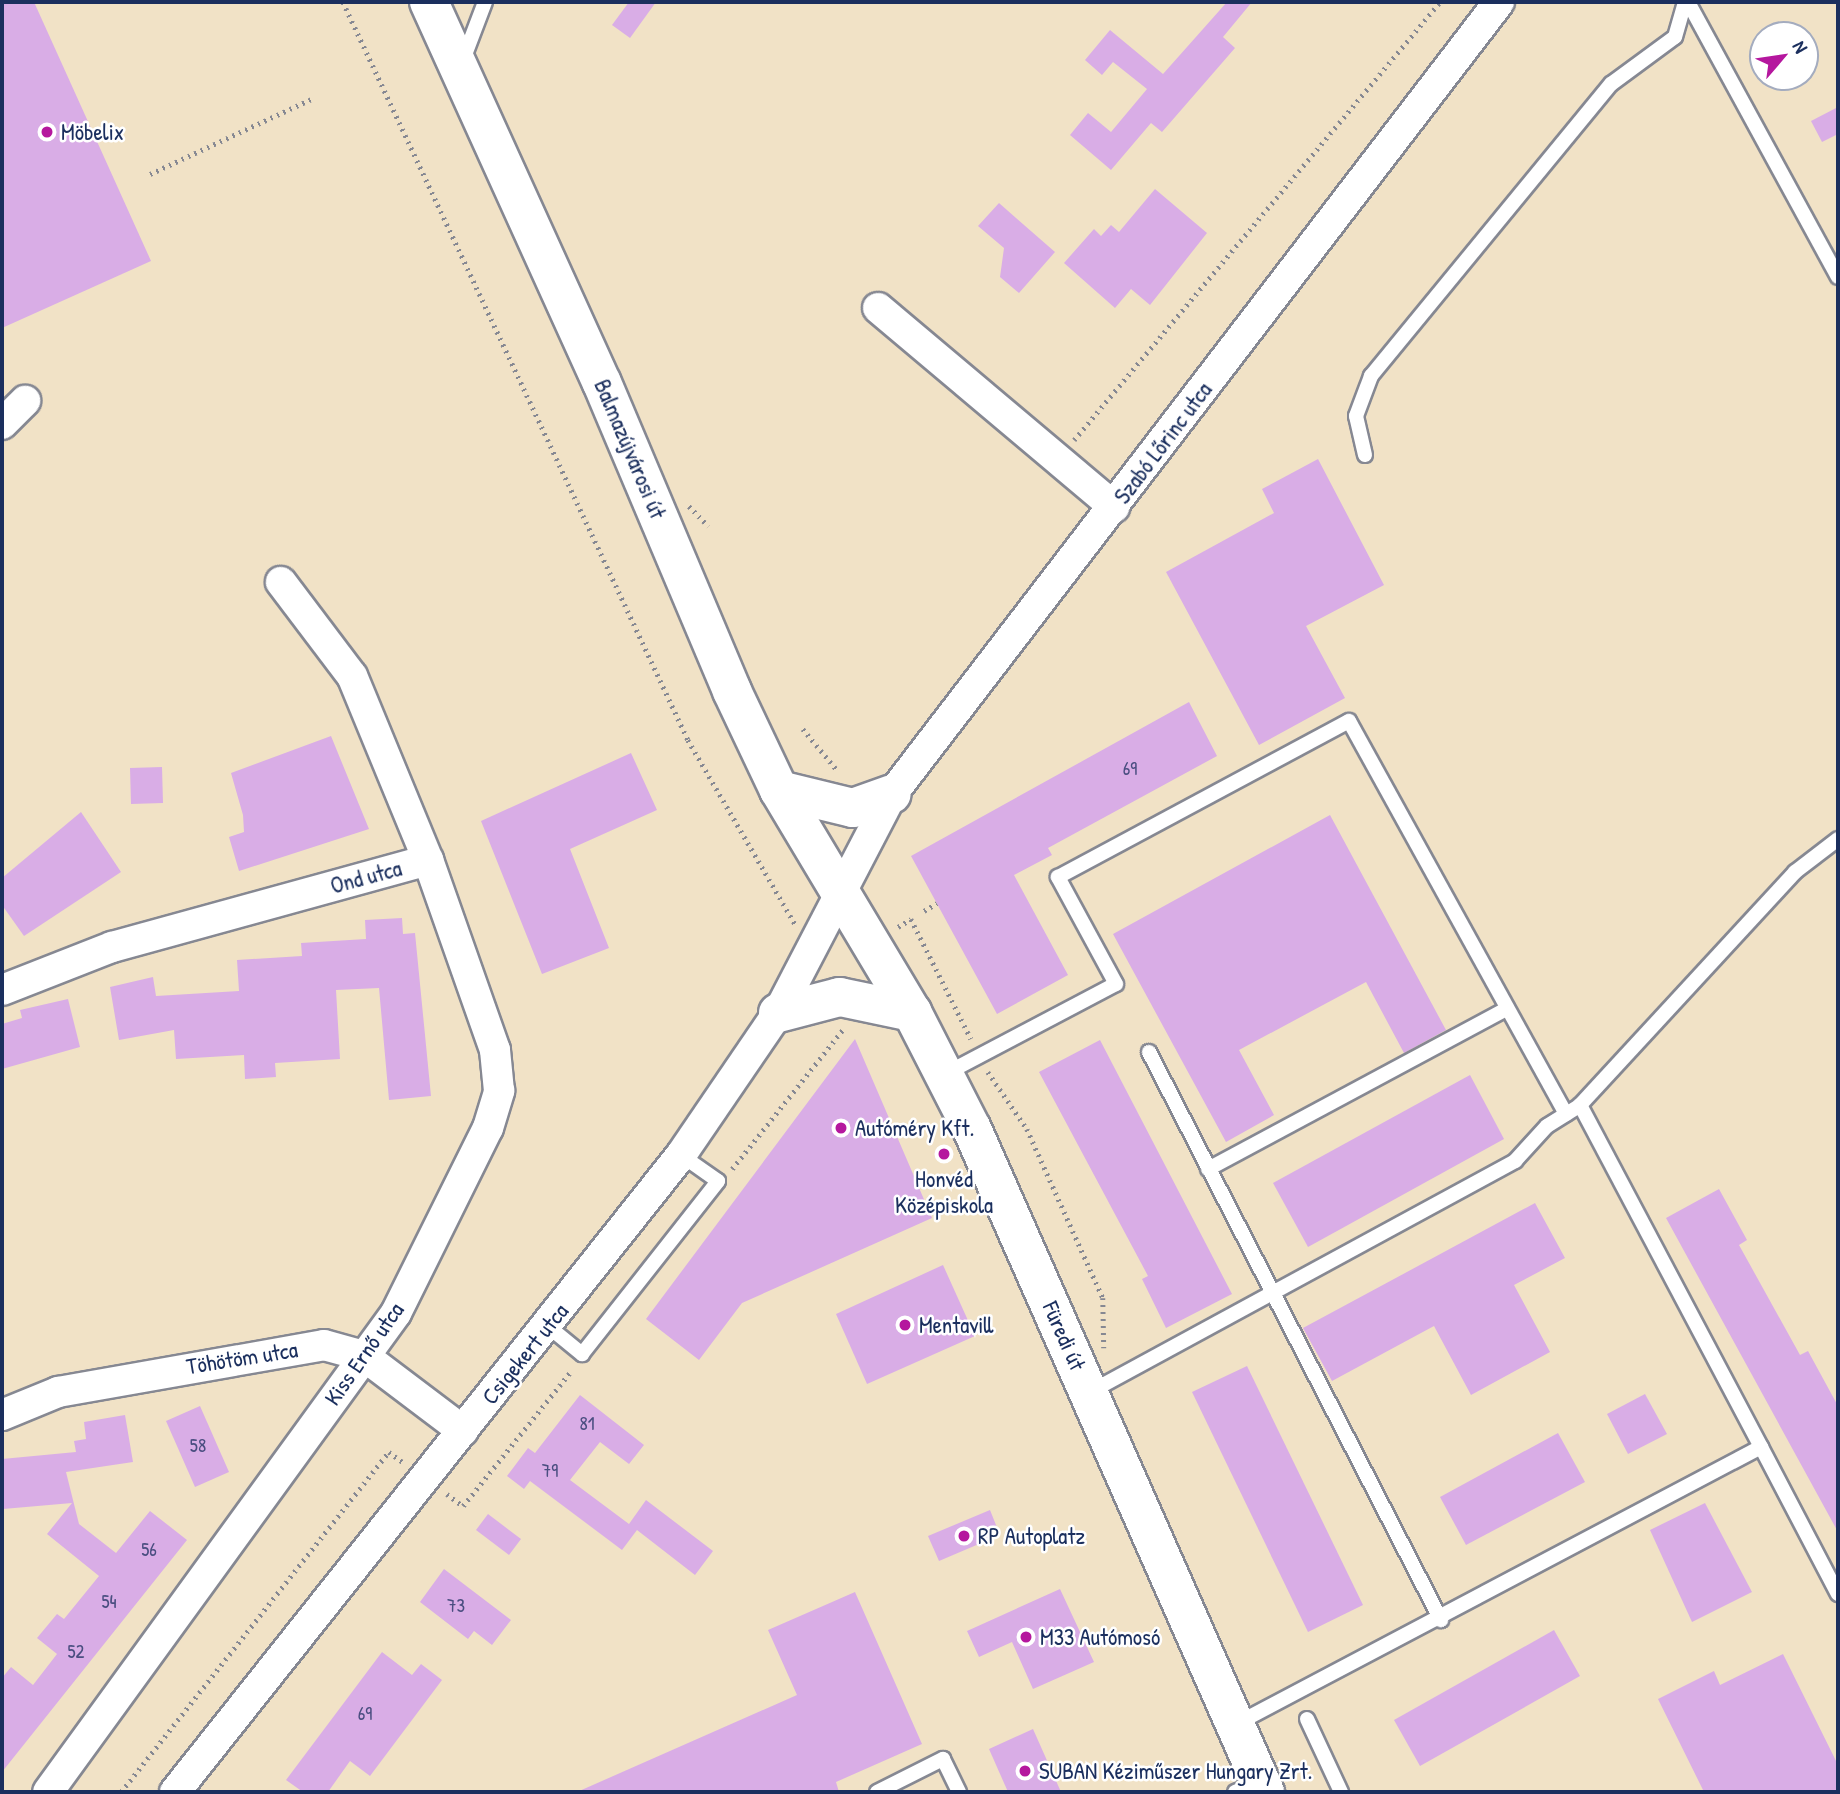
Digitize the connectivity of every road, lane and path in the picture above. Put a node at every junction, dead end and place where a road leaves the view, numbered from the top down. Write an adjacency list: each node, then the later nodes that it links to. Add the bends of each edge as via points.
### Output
1 (343, 2): 27 (path, via 688,740)
2 (429, 2): 7 (main road, Balmazújvárosi út)
3 (485, 2): 7 (lane)
4 (1440, 2): 15 (path)
5 (1499, 2): 16 (street, Szabó Lőrinc utca)
6 (1686, 2): 10 (lane); 14 (lane, via 1675,37 1611,84 1371,376 1356,416)
7 (459, 72): 20 (main road, Balmazújvárosi út)
8 (314, 98): 9 (path)
9 (150, 174)
10 (1838, 277)
11 (878, 308): 15 (street)
12 (25, 401): 13 (street)
13 (2, 424)
14 (1364, 455)
15 (1058, 460): 16 (street)
16 (1114, 507): 21 (street, Szabó Lőrinc utca)
17 (281, 582): 23 (street, Ond utca, via 352,676)
18 (803, 729): 19 (path)
19 (841, 775)
20 (779, 789): 21 (main road, via 853,808); 24 (main road, Balmazújvárosi út)
21 (892, 793): 24 (street, Szabó Lőrinc utca)
22 (1838, 839): 35 (lane, via 1795,872)
23 (428, 860): 28 (street, Ond utca, via 112,947); 41 (street, Kiss Ernő utca, via 495,1050 499,1091 488,1128 402,1301)
24 (839, 891): 27 (street, Csigekert utca); 30 (main road, Füredi út)
25 (937, 903): 26 (path)
26 (924, 911)
27 (811, 947): 31 (street, Csigekert utca)
28 (2, 990)
29 (1504, 1010): 33 (lane, via 1349,721 1058,877 1116,984); 36 (lane); 38 (lane)
30 (912, 1012): 31 (main road, via 840,998); 33 (main road, Füredi út)
31 (778, 1013): 37 (street, Csigekert utca)
32 (1149, 1052): 38 (lane)
33 (944, 1074): 42 (main road, Füredi út)
34 (998, 1094): 42 (path, via 1027,1129 1103,1298)
35 (1580, 1105): 36 (lane); 45 (lane)
36 (1566, 1114): 39 (lane, via 1515,1161)
37 (681, 1155): 40 (street, Csigekert utca); 40 (lane, via 718,1181 582,1354)
38 (1208, 1168): 39 (lane)
39 (1270, 1292): 42 (lane); 49 (lane)
40 (549, 1326): 44 (street, Csigekert utca)
41 (364, 1356): 43 (street, Töhötöm utca, via 324,1345 165,1370 58,1392); 44 (street, Töhötöm utca); 53 (street, Kiss Ernő utca)
42 (1102, 1386): 51 (main road, Füredi út)
43 (2, 1415)
44 (463, 1432): 46 (street, Csigekert utca)
45 (1761, 1447): 48 (lane); 49 (lane)
46 (426, 1479): 47 (path); 54 (path, via 389,1452); 55 (street, Csigekert utca)
47 (463, 1506)
48 (1838, 1594)
49 (1441, 1620): 51 (lane)
50 (1307, 1719): 58 (lane)
51 (1235, 1725): 52 (main road, Füredi út)
52 (1253, 1788)
53 (47, 1792)
54 (121, 1792)
55 (175, 1792)
56 (877, 1792): 57 (lane, via 943,1759)
57 (959, 1792)
58 (1341, 1792)

